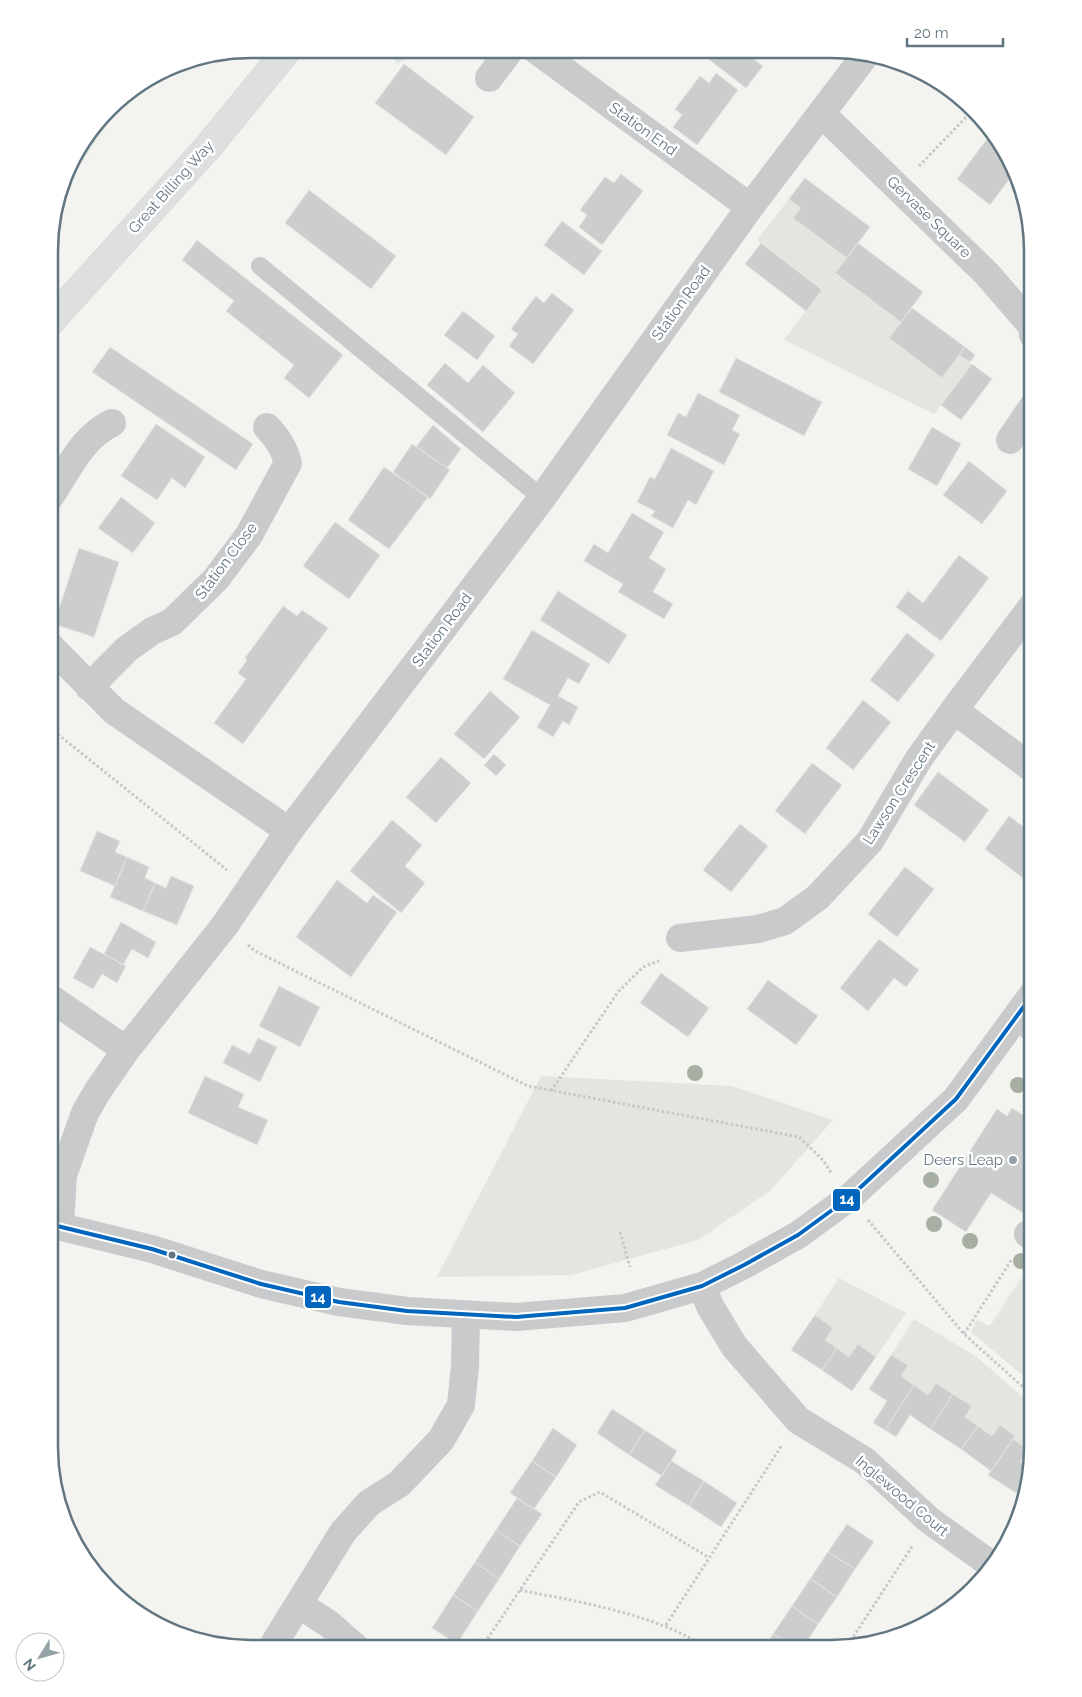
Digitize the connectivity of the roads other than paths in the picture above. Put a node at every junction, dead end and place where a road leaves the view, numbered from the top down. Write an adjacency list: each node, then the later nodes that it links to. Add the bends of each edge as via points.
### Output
1 (281, 58): 9 (main road, Great Billing Way, via 208,147)
2 (504, 58): 5 (street)
3 (547, 58): 7 (street, Station End)
4 (862, 60): 6 (street, Station Road)
5 (489, 78)
6 (822, 114): 7 (street, Station Road); 10 (street, Gervase Square, via 987,274)
7 (750, 207): 16 (street, Station Road)
8 (260, 266): 16 (lane)
9 (58, 313)
10 (1024, 317)
11 (1024, 419): 14 (street)
12 (112, 423): 15 (street, via 86,441)
13 (267, 427): 19 (street, Station Close, via 278,438 288,463 249,535 216,580 193,604 172,622 152,631 127,649)
14 (1010, 440)
15 (58, 485)
16 (542, 498): 22 (street, Station Road)
17 (1024, 617): 20 (street, Lawson Crescent)
18 (58, 654): 19 (street)
19 (89, 686): 22 (street, via 114,711)
20 (954, 710): 21 (street); 23 (street, Lawson Crescent, via 918,760 870,841 818,897 785,921)
21 (1024, 763)
22 (289, 831): 26 (street, Station Road, via 226,924)
23 (680, 938)
24 (58, 1003): 26 (street)
25 (1024, 1023): 29 (street, via 956,1099 850,1197 798,1234)
26 (126, 1050): 27 (street, Station Road, via 97,1092 75,1140 63,1174)
27 (58, 1205)
28 (58, 1225): 30 (street, via 261,1284 407,1311)
29 (702, 1286): 30 (street, via 625,1308 516,1317); 31 (street, Inglewood Court, via 734,1346 798,1420 866,1461 929,1520)
30 (466, 1315): 32 (street, via 466,1366 461,1405 441,1440 398,1484 369,1503 343,1532)
31 (987, 1562)
32 (300, 1605): 33 (street); 34 (street)
33 (277, 1640)
34 (347, 1640)

